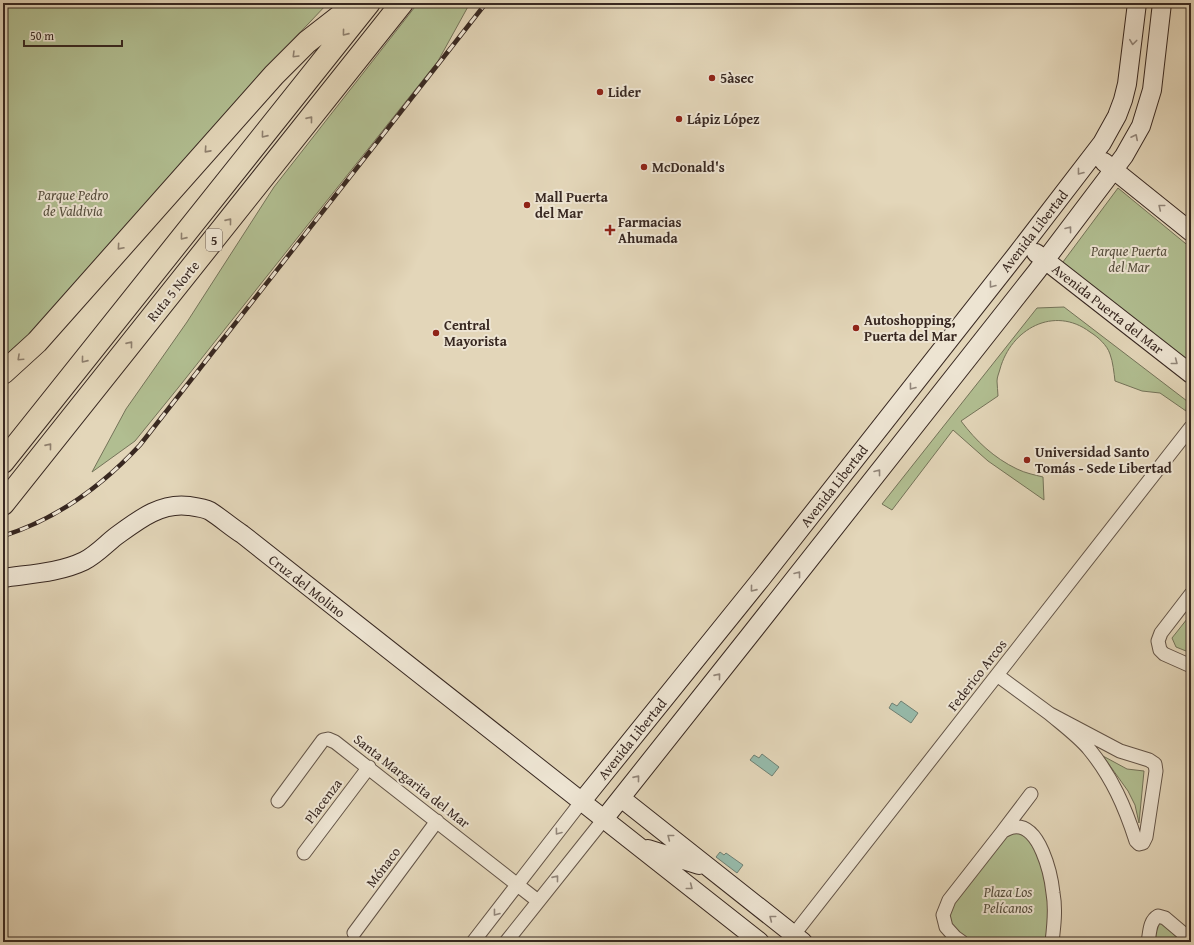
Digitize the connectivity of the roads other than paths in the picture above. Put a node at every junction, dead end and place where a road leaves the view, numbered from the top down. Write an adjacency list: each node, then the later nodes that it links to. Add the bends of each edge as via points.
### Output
1 (357, 3): 11 (highway, one-way to 11, via 307,42 274,75 37,342)
2 (369, 3): 14 (highway, Ruta 5 Norte / 5, one-way to 14)
3 (402, 3): 15 (highway, Ruta 5 Norte / 5, one-way to 3)
4 (1137, 3): 6 (street, Avenida Libertad, one-way to 6, via 1123,100 1110,130)
5 (1162, 3): 7 (street, Avenida Libertad, one-way to 5, via 1134,142 1148,109)
6 (1093, 154): 7 (street); 9 (street, Avenida Libertad, one-way to 9)
7 (1114, 170): 8 (street, one-way to 7); 10 (street, Avenida Libertad, one-way to 7)
8 (1191, 232)
9 (1025, 244): 10 (street, Avenida Puerta del Mar); 25 (street, Avenida Libertad, one-way to 25)
10 (1045, 260): 12 (street, Avenida Puerta del Mar, one-way to 12); 23 (street, Avenida Libertad, one-way to 10)
11 (3, 373)
12 (1191, 374)
13 (1191, 427): 19 (street, Federico Arcos)
14 (3, 462)
15 (3, 504)
16 (3, 578): 25 (street, Cruz del Molino, via 59,569 84,561 133,523 152,512 183,505 209,510)
17 (1191, 594): 18 (street, via 1161,633 1158,641 1164,654)
18 (1191, 666)
19 (997, 675): 20 (street); 35 (street, Federico Arcos)
20 (1050, 714): 20 (street, via 1120,751 1155,764 1146,837 1143,843 1139,844 1136,841 1119,795 1100,764 1088,748)
21 (369, 767): 24 (street, Santa Margarita del Mar, via 335,742 323,740); 27 (street, Santa Margarita del Mar); 30 (street, Placenza)
22 (1031, 794): 28 (street)
23 (621, 798): 26 (street, Avenida Libertad); 31 (street, one-way to 23)
24 (278, 801)
25 (582, 801): 26 (street, Cruz del Molino); 32 (street, Avenida Libertad, one-way to 32)
26 (604, 819): 29 (street, Cruz del Molino); 33 (street, Avenida Libertad, one-way to 26)
27 (437, 821): 32 (street, Santa Margarita del Mar); 34 (street, Mónaco)
28 (1003, 832): 40 (street, via 949,900 943,915 946,927); 41 (street, via 1014,827 1026,829 1038,842 1054,893 1055,923)
29 (637, 846): 31 (street, via 692,862); 39 (street, Cruz del Molino, one-way to 39)
30 (304, 853)
31 (714, 872): 35 (street, one-way to 31)
32 (519, 884): 33 (street, Santa Margarita del Mar); 37 (street, Avenida Libertad, one-way to 37)
33 (538, 901): 38 (street, Avenida Libertad)
34 (354, 933)
35 (795, 940)
36 (1191, 940): 42 (street, via 1165,918 1158,916 1151,925)
37 (473, 942)
38 (506, 942)
39 (760, 942)
40 (962, 942)
41 (1052, 942)
42 (1148, 942)

